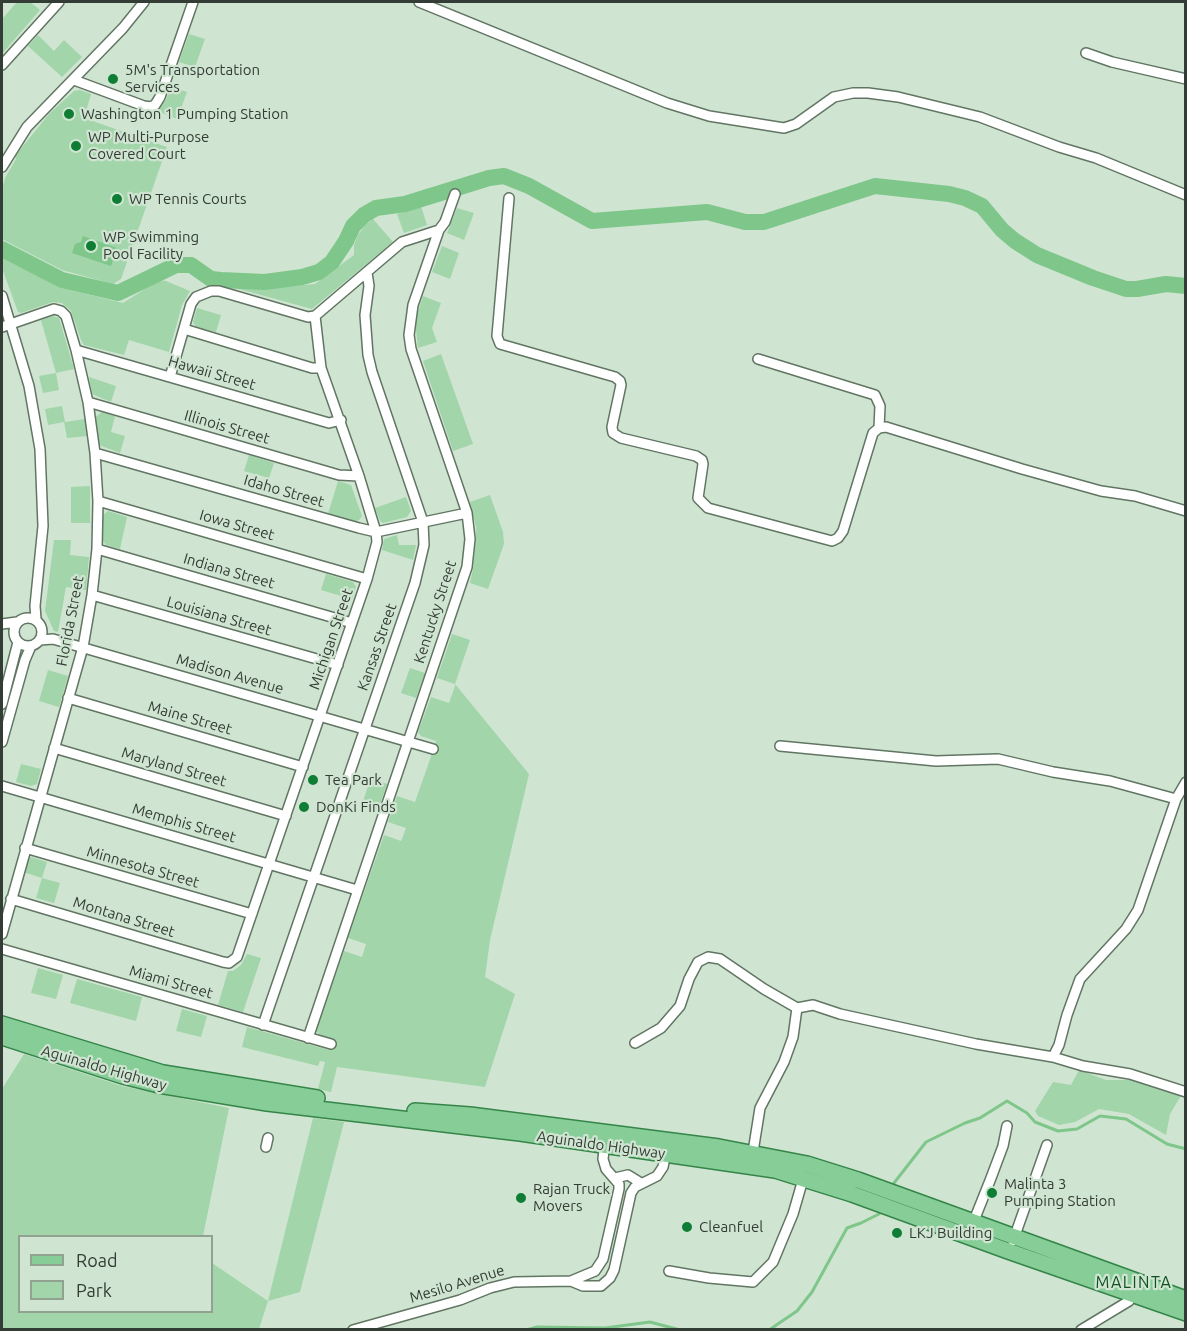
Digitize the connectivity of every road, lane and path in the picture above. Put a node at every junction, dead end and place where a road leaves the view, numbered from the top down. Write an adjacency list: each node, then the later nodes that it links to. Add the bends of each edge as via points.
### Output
1 (59, 2): 6 (street)
2 (144, 2): 8 (street)
3 (193, 2): 8 (street, via 155,105 144,106)
4 (419, 2): 11 (street, via 667,103 709,116 784,128 834,97 868,93 897,97 980,117)
5 (1086, 53): 7 (street)
6 (2, 64)
7 (1185, 79)
8 (74, 80): 9 (street, via 27,127)
9 (2, 167)
10 (455, 194): 13 (street, Kentucky Street)
11 (1185, 195)
12 (509, 198): 26 (street, via 497,336 500,344 615,377 621,385 613,433 702,460 698,498 708,508 832,541 843,531 873,433)
13 (439, 230): 14 (street, via 402,242); 31 (street, Kentucky Street, via 413,305 409,335)
14 (367, 273): 16 (street); 32 (street, Kansas Street, via 366,337 372,372)
15 (2, 296): 17 (street)
16 (315, 316): 19 (street, via 211,291 196,297 191,304); 22 (street, Michigan Street)
17 (12, 323): 18 (street); 20 (street, Florida Street, via 54,309 61,311); 37 (street, via 40,449 43,526)
18 (2, 327)
19 (184, 329): 22 (street); 23 (street)
20 (76, 350): 23 (street, Hawaii Street); 24 (street, Florida Street)
21 (758, 359): 26 (street, via 874,395 880,406)
22 (321, 368): 25 (street, Michigan Street)
23 (170, 376): 25 (street, Hawaii Street, via 329,423)
24 (88, 402): 27 (street, Florida Street); 28 (street, Illinois Street, via 339,475)
25 (341, 420): 28 (street, Michigan Street)
26 (879, 428): 30 (street)
27 (95, 453): 29 (street, Florida Street); 33 (street, Idaho Street)
28 (359, 476): 33 (street, Michigan Street)
29 (98, 501): 34 (street, Florida Street); 35 (street, Iowa Street)
30 (1185, 511)
31 (467, 513): 32 (street, Idaho Street); 50 (street, Kentucky Street, via 467,567)
32 (423, 522): 33 (street, Idaho Street); 49 (street, Kansas Street, via 424,545 415,583)
33 (376, 532): 35 (street, Michigan Street)
34 (97, 549): 36 (street, Florida Street); 39 (street, Indiana Street)
35 (368, 579): 39 (street, Michigan Street)
36 (93, 595): 44 (street, Florida Street); 45 (street, Louisiana Street)
37 (32, 618): 38 (street); 41 (street)
38 (17, 622): 40 (street); 42 (street)
39 (352, 622): 45 (street, Michigan Street)
40 (3, 624): 42 (street)
41 (41, 635): 43 (street); 44 (street, Madison Avenue)
42 (16, 637): 43 (street); 47 (street)
43 (31, 646): 51 (street)
44 (83, 647): 46 (street, Florida Street); 48 (street, Madison Avenue)
45 (338, 665): 48 (street, Michigan Street)
46 (68, 698): 53 (street, Florida Street); 55 (street, Maine Street)
47 (2, 704)
48 (321, 716): 49 (street, Madison Avenue); 55 (street, Michigan Street)
49 (365, 729): 50 (street, Madison Avenue); 63 (street, Kansas Street)
50 (409, 741): 54 (street, Madison Avenue); 64 (street, Kentucky Street)
51 (2, 742)
52 (780, 746): 59 (street, via 936,760 998,759 1110,781)
53 (54, 748): 58 (street, Florida Street); 60 (street, Maryland Street)
54 (433, 748)
55 (303, 767): 60 (street, Michigan Street)
56 (1185, 782): 59 (street)
57 (2, 786): 58 (street, Memphis Street)
58 (40, 796): 61 (street, Florida Street); 62 (street, Memphis Street)
59 (1176, 799): 77 (street, via 1138,910 1126,929 1080,979)
60 (286, 816): 62 (street, Michigan Street)
61 (25, 848): 65 (street, Florida Street); 66 (street, Minnesota Street)
62 (269, 864): 63 (street, Memphis Street); 66 (street, Michigan Street)
63 (314, 877): 64 (street, Memphis Street); 72 (street, Kansas Street)
64 (357, 890): 74 (street, Kentucky Street)
65 (11, 899): 67 (street, Florida Street); 69 (street, Montana Street)
66 (252, 914): 69 (street, Michigan Street, via 237,957)
67 (2, 934)
68 (2, 949): 72 (street, Miami Street)
69 (229, 963)
70 (796, 1008): 75 (street, via 720,959 708,957 698,962 688,979 680,1006 661,1028); 77 (street, via 813,1005 976,1044); 84 (street, via 793,1037 784,1062 760,1108)
71 (2, 1024): 79 (main road, Aguinaldo Highway, via 163,1073)
72 (263, 1024): 74 (street, Miami Street)
73 (2, 1037): 79 (main road, Aguinaldo Highway, via 159,1085)
74 (308, 1038): 76 (street, Miami Street)
75 (635, 1043)
76 (331, 1044)
77 (1053, 1057): 78 (street, via 1130,1074)
78 (1185, 1092)
79 (268, 1096): 81 (main road, Aguinaldo Highway)
80 (1007, 1126): 90 (street, via 1003,1146)
81 (605, 1139): 83 (main road, Aguinaldo Highway); 86 (street, Mesilo Avenue, via 603,1160)
82 (1047, 1144): 91 (street)
83 (667, 1148): 84 (main road, Aguinaldo Highway); 87 (street, Mesilo Avenue, via 657,1176)
84 (752, 1159): 85 (main road, Aguinaldo Highway, via 775,1170)
85 (805, 1171): 90 (main road, Aguinaldo Highway, via 880,1188); 91 (main road, Aguinaldo Highway, via 852,1194); 92 (street, via 773,1262 753,1282)
86 (615, 1178): 87 (street, via 628,1175); 88 (street, Mesilo Avenue, via 619,1189)
87 (641, 1183): 89 (street, Mesilo Avenue, via 631,1193)
88 (616, 1207): 89 (street); 93 (street, Mesilo Avenue, via 599,1267)
89 (626, 1210): 93 (street, Mesilo Avenue, via 610,1278 601,1286 590,1287)
90 (972, 1223): 91 (main road, Aguinaldo Highway)
91 (1011, 1245): 94 (main road, Aguinaldo Highway)
92 (669, 1271)
93 (571, 1281): 97 (street, Mesilo Avenue, via 514,1282)
94 (1134, 1287): 95 (main road, Aguinaldo Highway); 96 (main road, Aguinaldo Highway); 98 (street, via 1129,1301)
95 (1185, 1299)
96 (1185, 1313)
97 (353, 1329)
98 (1081, 1329)

